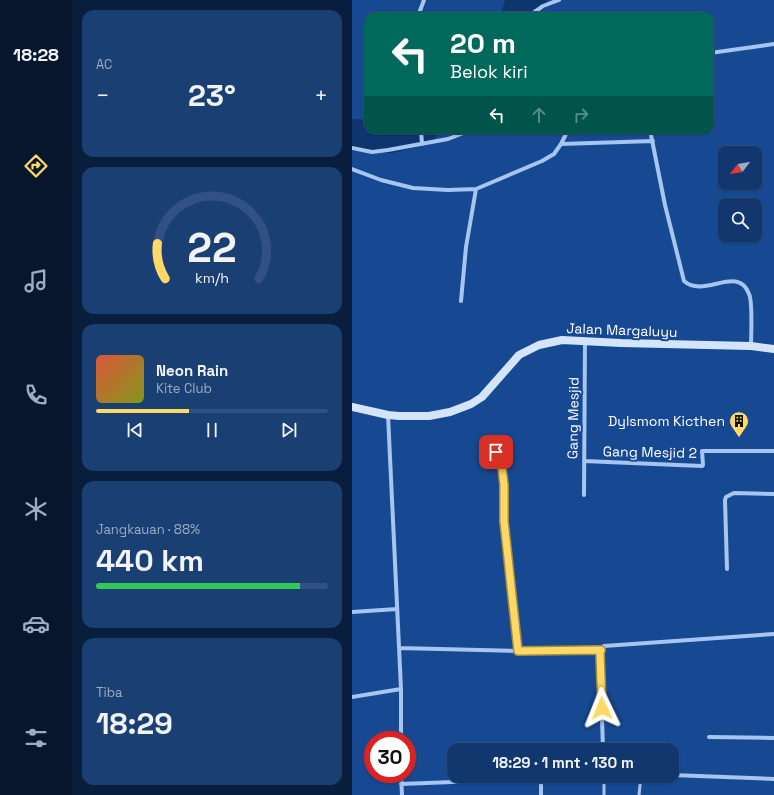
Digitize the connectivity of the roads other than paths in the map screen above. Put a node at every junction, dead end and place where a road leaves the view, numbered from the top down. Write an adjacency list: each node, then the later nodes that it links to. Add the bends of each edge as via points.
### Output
1 (424, 0): 3 (street)
2 (560, 0): 4 (street)
3 (420, 12)
4 (535, 12)
5 (774, 44): 6 (street)
6 (714, 52)
7 (421, 134): 12 (street)
8 (461, 134): 12 (street)
9 (566, 134): 13 (street)
10 (651, 134): 11 (street)
11 (653, 141): 13 (street); 19 (street, via 665,205 684,281 692,286 731,281 745,284 750,295)
12 (422, 144): 14 (street, via 372,152)
13 (561, 144): 16 (street, via 554,154 542,161)
14 (352, 148)
15 (352, 169): 16 (street, via 413,188)
16 (476, 189): 17 (street, via 466,247)
17 (461, 301)
18 (585, 341): 19 (main road, Jalan Margaluyu); 22 (main road, Jalan Margaluyu, via 562,340 539,345 519,355 482,397 450,412 429,416); 25 (street, Gang Mesjid)
19 (751, 346): 20 (main road, Jalan Margaluyu)
20 (774, 349)
21 (352, 407): 22 (main road, Jalan Margaluyu)
22 (388, 415): 29 (street)
23 (774, 451): 25 (street, Gang Mesjid 2, via 702,452 702,466)
24 (496, 452): 34 (street, via 502,468 504,485 504,521)
25 (584, 462): 27 (street, Gang Mesjid)
26 (774, 494): 28 (street, via 734,493 726,497)
27 (584, 495)
28 (727, 569)
29 (397, 609): 30 (street); 32 (street)
30 (352, 612)
31 (774, 634): 33 (street, via 608,644)
32 (399, 648): 34 (street); 35 (street)
33 (601, 650): 34 (street); 40 (street)
34 (518, 651)
35 (401, 690): 36 (street); 37 (street)
36 (352, 697)
37 (401, 731)
38 (709, 737): 39 (street)
39 (774, 738)
40 (603, 743)
41 (679, 775): 42 (street)
42 (774, 779)
43 (447, 782): 47 (street)
44 (541, 783): 49 (street)
45 (604, 783): 50 (lane)
46 (640, 783): 51 (lane)
47 (401, 784): 48 (street)
48 (402, 795)
49 (541, 795)
50 (604, 795)
51 (639, 795)

